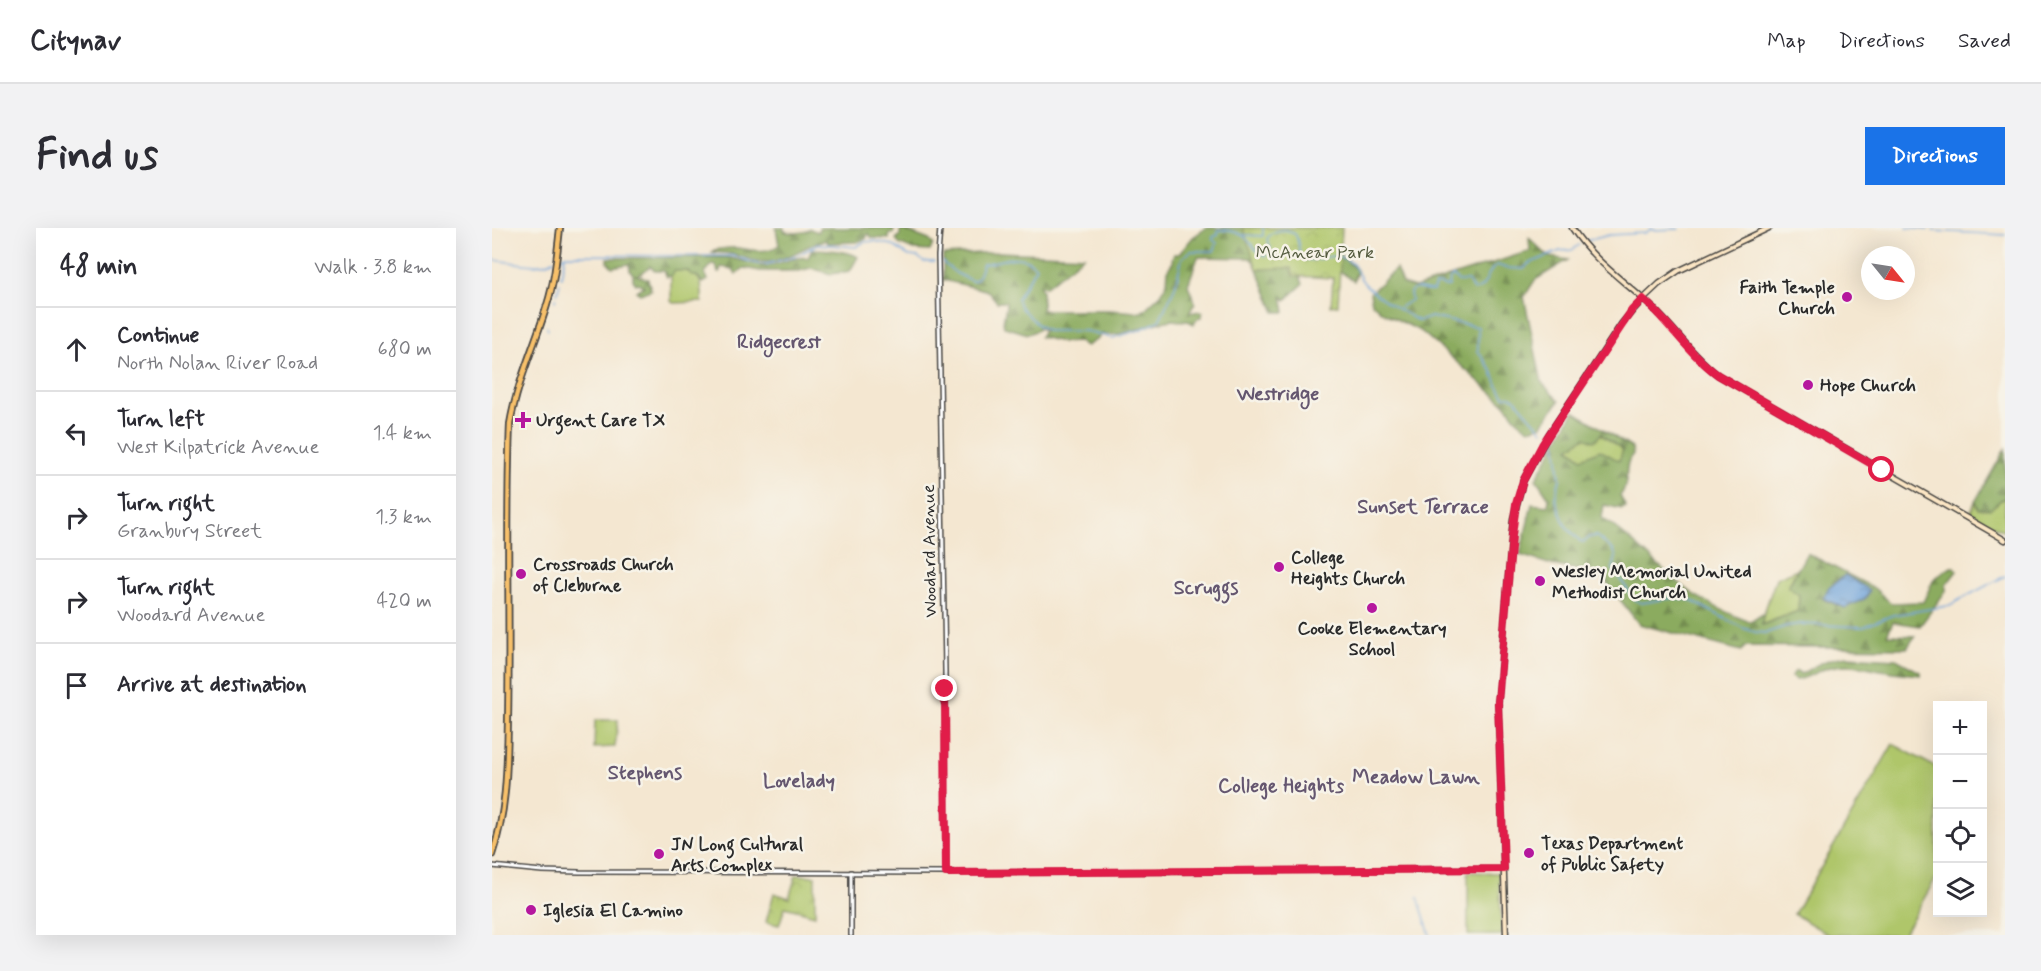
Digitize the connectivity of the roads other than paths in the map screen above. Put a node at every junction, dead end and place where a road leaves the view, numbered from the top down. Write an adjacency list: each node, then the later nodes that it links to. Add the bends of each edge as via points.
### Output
1 (560, 228): 7 (main road, via 542,323 516,390 510,424 506,777 504,809)
2 (940, 228): 11 (street, Woodard Avenue)
3 (1572, 228): 5 (main road, via 1600,264)
4 (1768, 228): 5 (main road, via 1677,272)
5 (1643, 299): 6 (main road, via 1718,375); 9 (main road, via 1622,323 1542,445 1516,504 1498,702)
6 (2005, 540)
7 (492, 855)
8 (492, 866): 10 (street, via 547,871)
9 (1504, 869): 11 (street); 13 (main road)
10 (851, 872): 11 (street); 12 (street)
11 (946, 873)
12 (851, 935)
13 (1506, 935)

